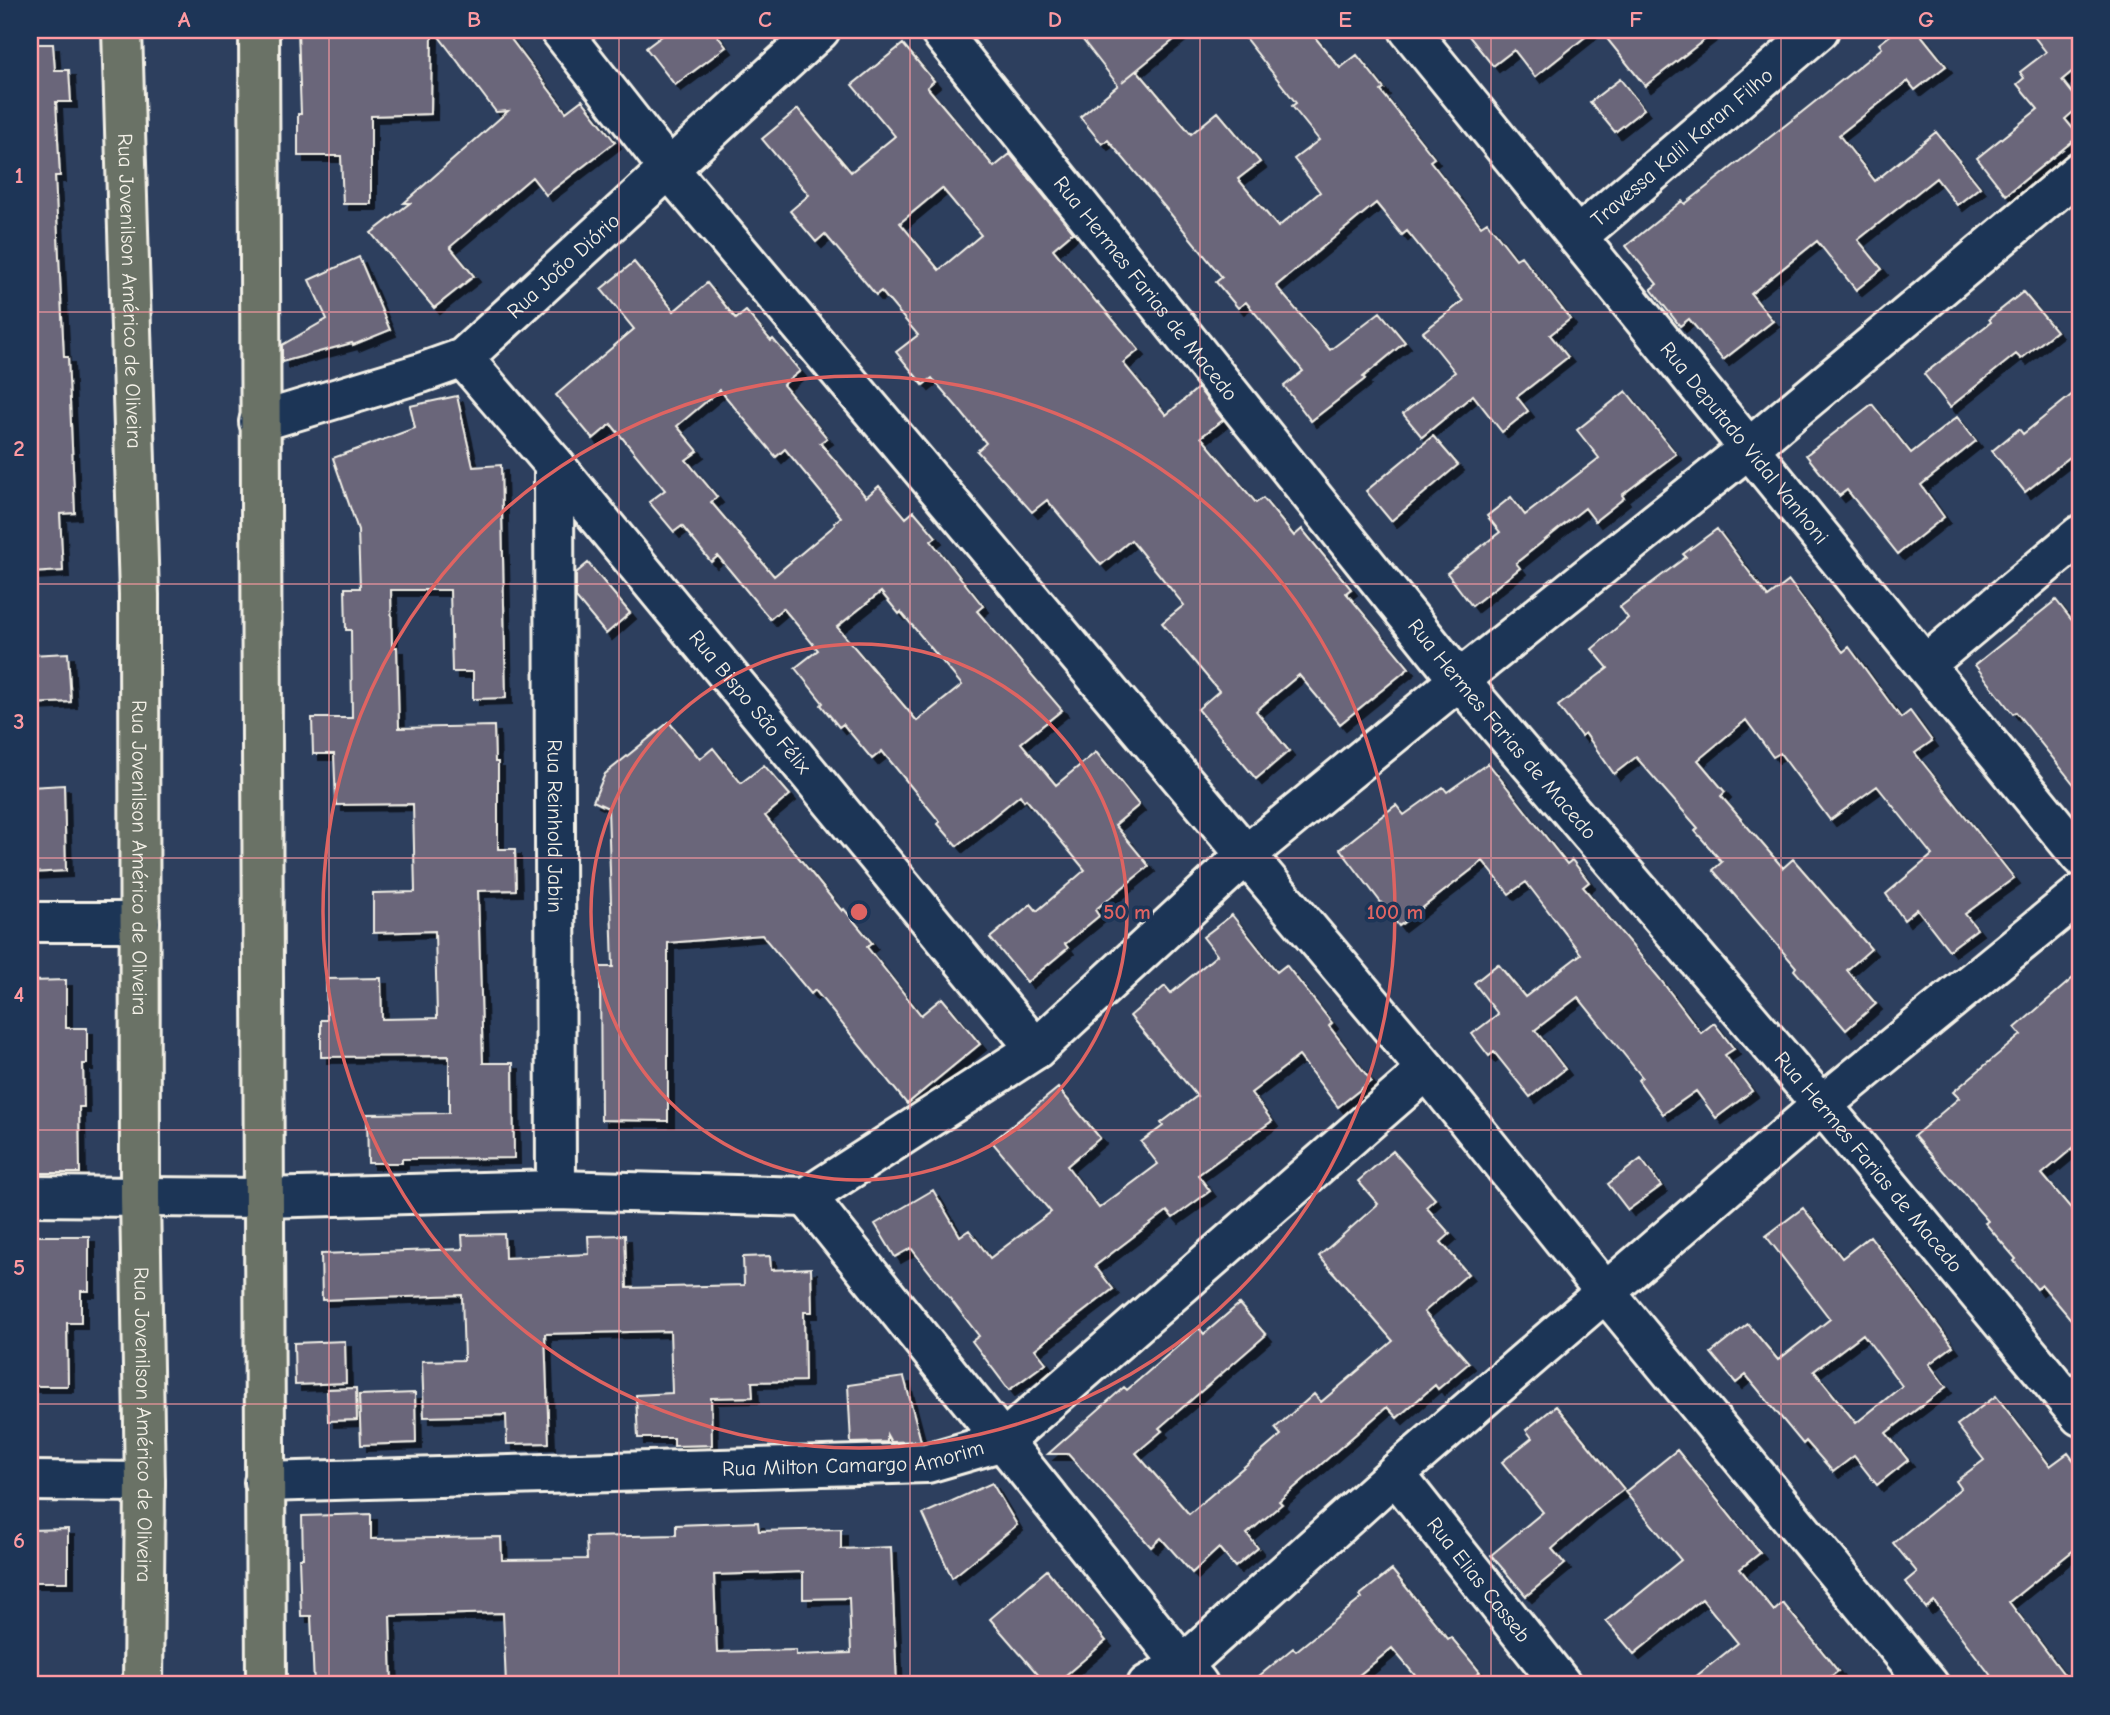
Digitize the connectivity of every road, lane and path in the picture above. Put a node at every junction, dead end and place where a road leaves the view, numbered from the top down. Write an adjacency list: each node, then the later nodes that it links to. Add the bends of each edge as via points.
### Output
1 (122, 30): 22 (main road, Rua Jovenilson Américo de Oliveira, via 139,595)
2 (259, 30): 12 (main road)
3 (561, 30): 8 (street)
4 (820, 30): 8 (street, Rua João Diório)
5 (939, 30): 17 (street, Rua Hermes Farias de Macedo)
6 (1409, 30): 10 (street, Rua Deputado Vidal Vanhoni)
7 (1819, 30): 10 (street, Travessa Kalil Karan Filho)
8 (669, 169): 11 (street, Rua João Diório); 18 (street)
9 (2080, 171): 13 (street)
10 (1577, 237): 13 (street, Rua Deputado Vidal Vanhoni)
11 (463, 358): 12 (street, Rua João Diório); 14 (street, Rua Bispo São Félix)
12 (259, 422): 30 (main road)
13 (1749, 448): 16 (street, Rua Deputado Vidal Vanhoni); 17 (street)
14 (554, 464): 23 (street, Rua Bispo São Félix); 26 (street, Rua Reinhold Jabin)
15 (2080, 535): 16 (street)
16 (1925, 665): 19 (street, Rua Deputado Vidal Vanhoni)
17 (1459, 680): 18 (street); 25 (street, Rua Hermes Farias de Macedo)
18 (1246, 855): 23 (street); 24 (street)
19 (2080, 856)
20 (2080, 894): 25 (street)
21 (30, 922): 22 (street)
22 (140, 922): 28 (main road, Rua Jovenilson Américo de Oliveira)
23 (1036, 1049): 29 (street)
24 (1427, 1070): 31 (street); 33 (street, Rua Milton Camargo Amorim)
25 (1822, 1105): 31 (street); 32 (street, Rua Hermes Farias de Macedo)
26 (556, 1189): 29 (street); 30 (street)
27 (30, 1196): 28 (street)
28 (140, 1197): 30 (street); 36 (main road, Rua Jovenilson Américo de Oliveira)
29 (807, 1197): 33 (street)
30 (263, 1198): 37 (main road)
31 (1606, 1293): 34 (street); 43 (street)
32 (2080, 1416)
33 (1003, 1441): 37 (street, Rua Milton Camargo Amorim, via 927,1463); 38 (street)
34 (1395, 1474): 38 (street); 42 (street, Rua Elias Casseb)
35 (30, 1481): 36 (street)
36 (145, 1482): 39 (main road, Rua Jovenilson Américo de Oliveira)
37 (264, 1482): 40 (main road)
38 (1192, 1675): 41 (street)
39 (143, 1685)
40 (266, 1685)
41 (1147, 1685)
42 (1562, 1685)
43 (1929, 1685)

